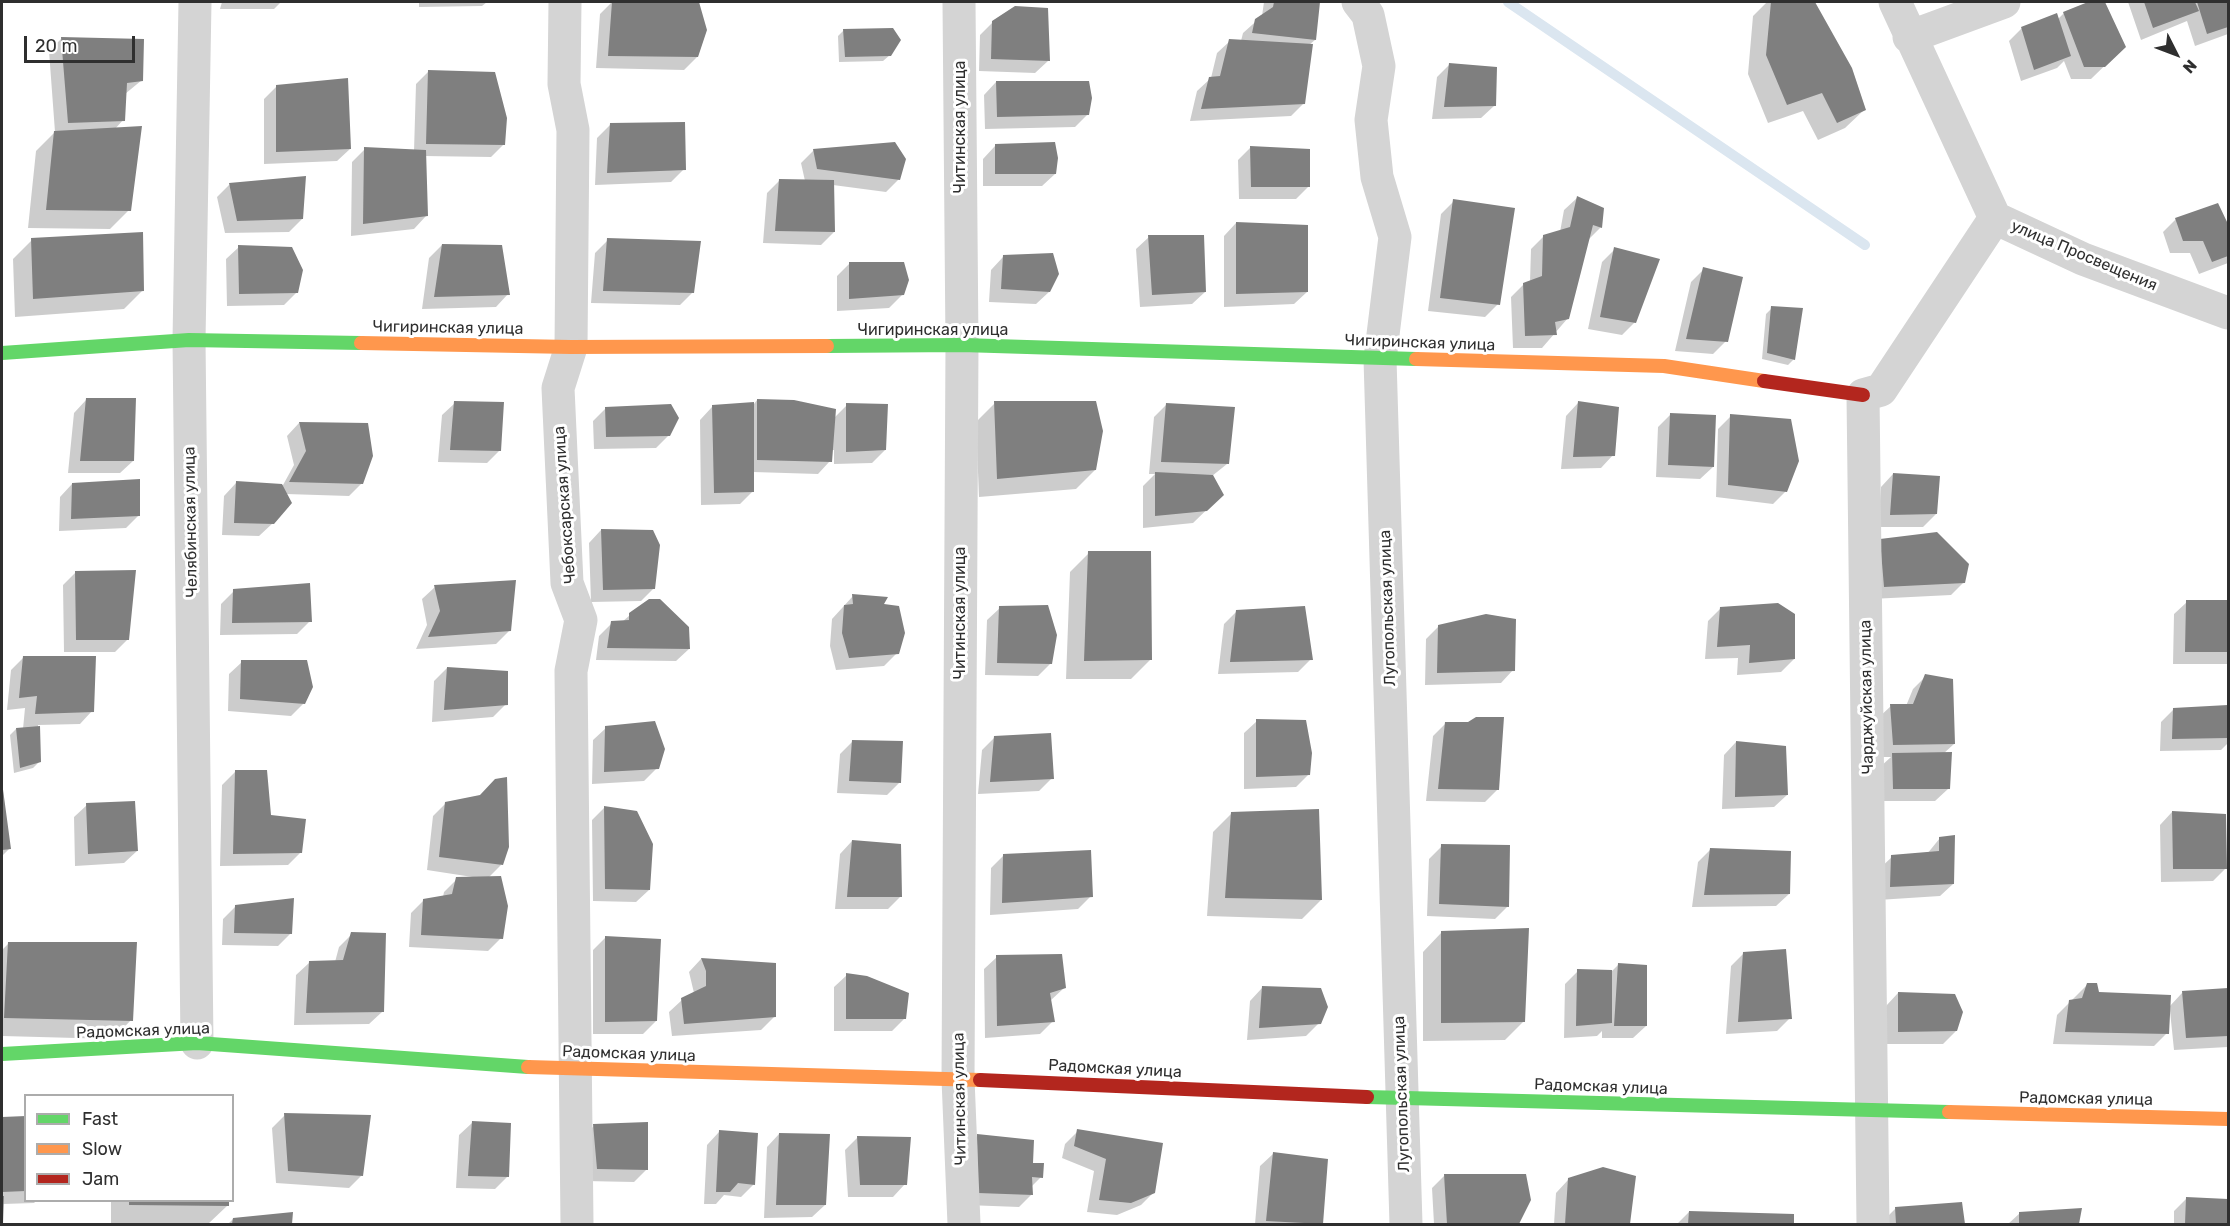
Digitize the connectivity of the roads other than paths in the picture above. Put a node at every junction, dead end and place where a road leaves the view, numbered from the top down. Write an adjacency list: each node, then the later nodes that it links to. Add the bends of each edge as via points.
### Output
1 (195, 2): 10 (street, Челябинская улица)
2 (565, 2): 12 (street, Чебоксарская улица, via 564,84 573,130)
3 (959, 2): 11 (street, Читинская улица)
4 (1358, 2): 14 (street, Лугопольская улица, via 1368,15 1379,66 1371,120 1377,177 1395,237)
5 (1895, 2): 7 (street, улица Просвещения)
6 (2004, 2): 7 (street)
7 (1909, 37): 8 (street, улица Просвещения)
8 (1995, 218): 9 (street, улица Просвещения, via 2083,259); 15 (street, via 1881,390)
9 (2229, 313)
10 (189, 340): 12 (street, Чигиринская улица); 13 (street, Чигиринская улица); 16 (street, Челябинская улица)
11 (962, 345): 12 (street, Чигиринская улица); 14 (street, Чигиринская улица); 19 (street, Читинская улица)
12 (571, 347): 18 (street, Чебоксарская улица, via 558,388 567,584 581,620 572,671)
13 (2, 353)
14 (1380, 359): 15 (street, Чигиринская улица, via 1664,366); 20 (street, Лугопольская улица)
15 (1863, 395): 21 (street, Чарджуйская улица)
16 (197, 1044): 17 (street, Радомская улица); 18 (street, Радомская улица)
17 (2, 1054)
18 (575, 1070): 19 (street, Радомская улица); 23 (street, Чебоксарская улица)
19 (958, 1079): 20 (street, Радомская улица); 24 (street, Читинская улица)
20 (1402, 1098): 21 (street, Радомская улица); 25 (street, Лугопольская улица)
21 (1873, 1111): 22 (street, Радомская улица); 26 (street, Чарджуйская улица)
22 (2229, 1119)
23 (577, 1224)
24 (964, 1224)
25 (1406, 1224)
26 (1873, 1224)

